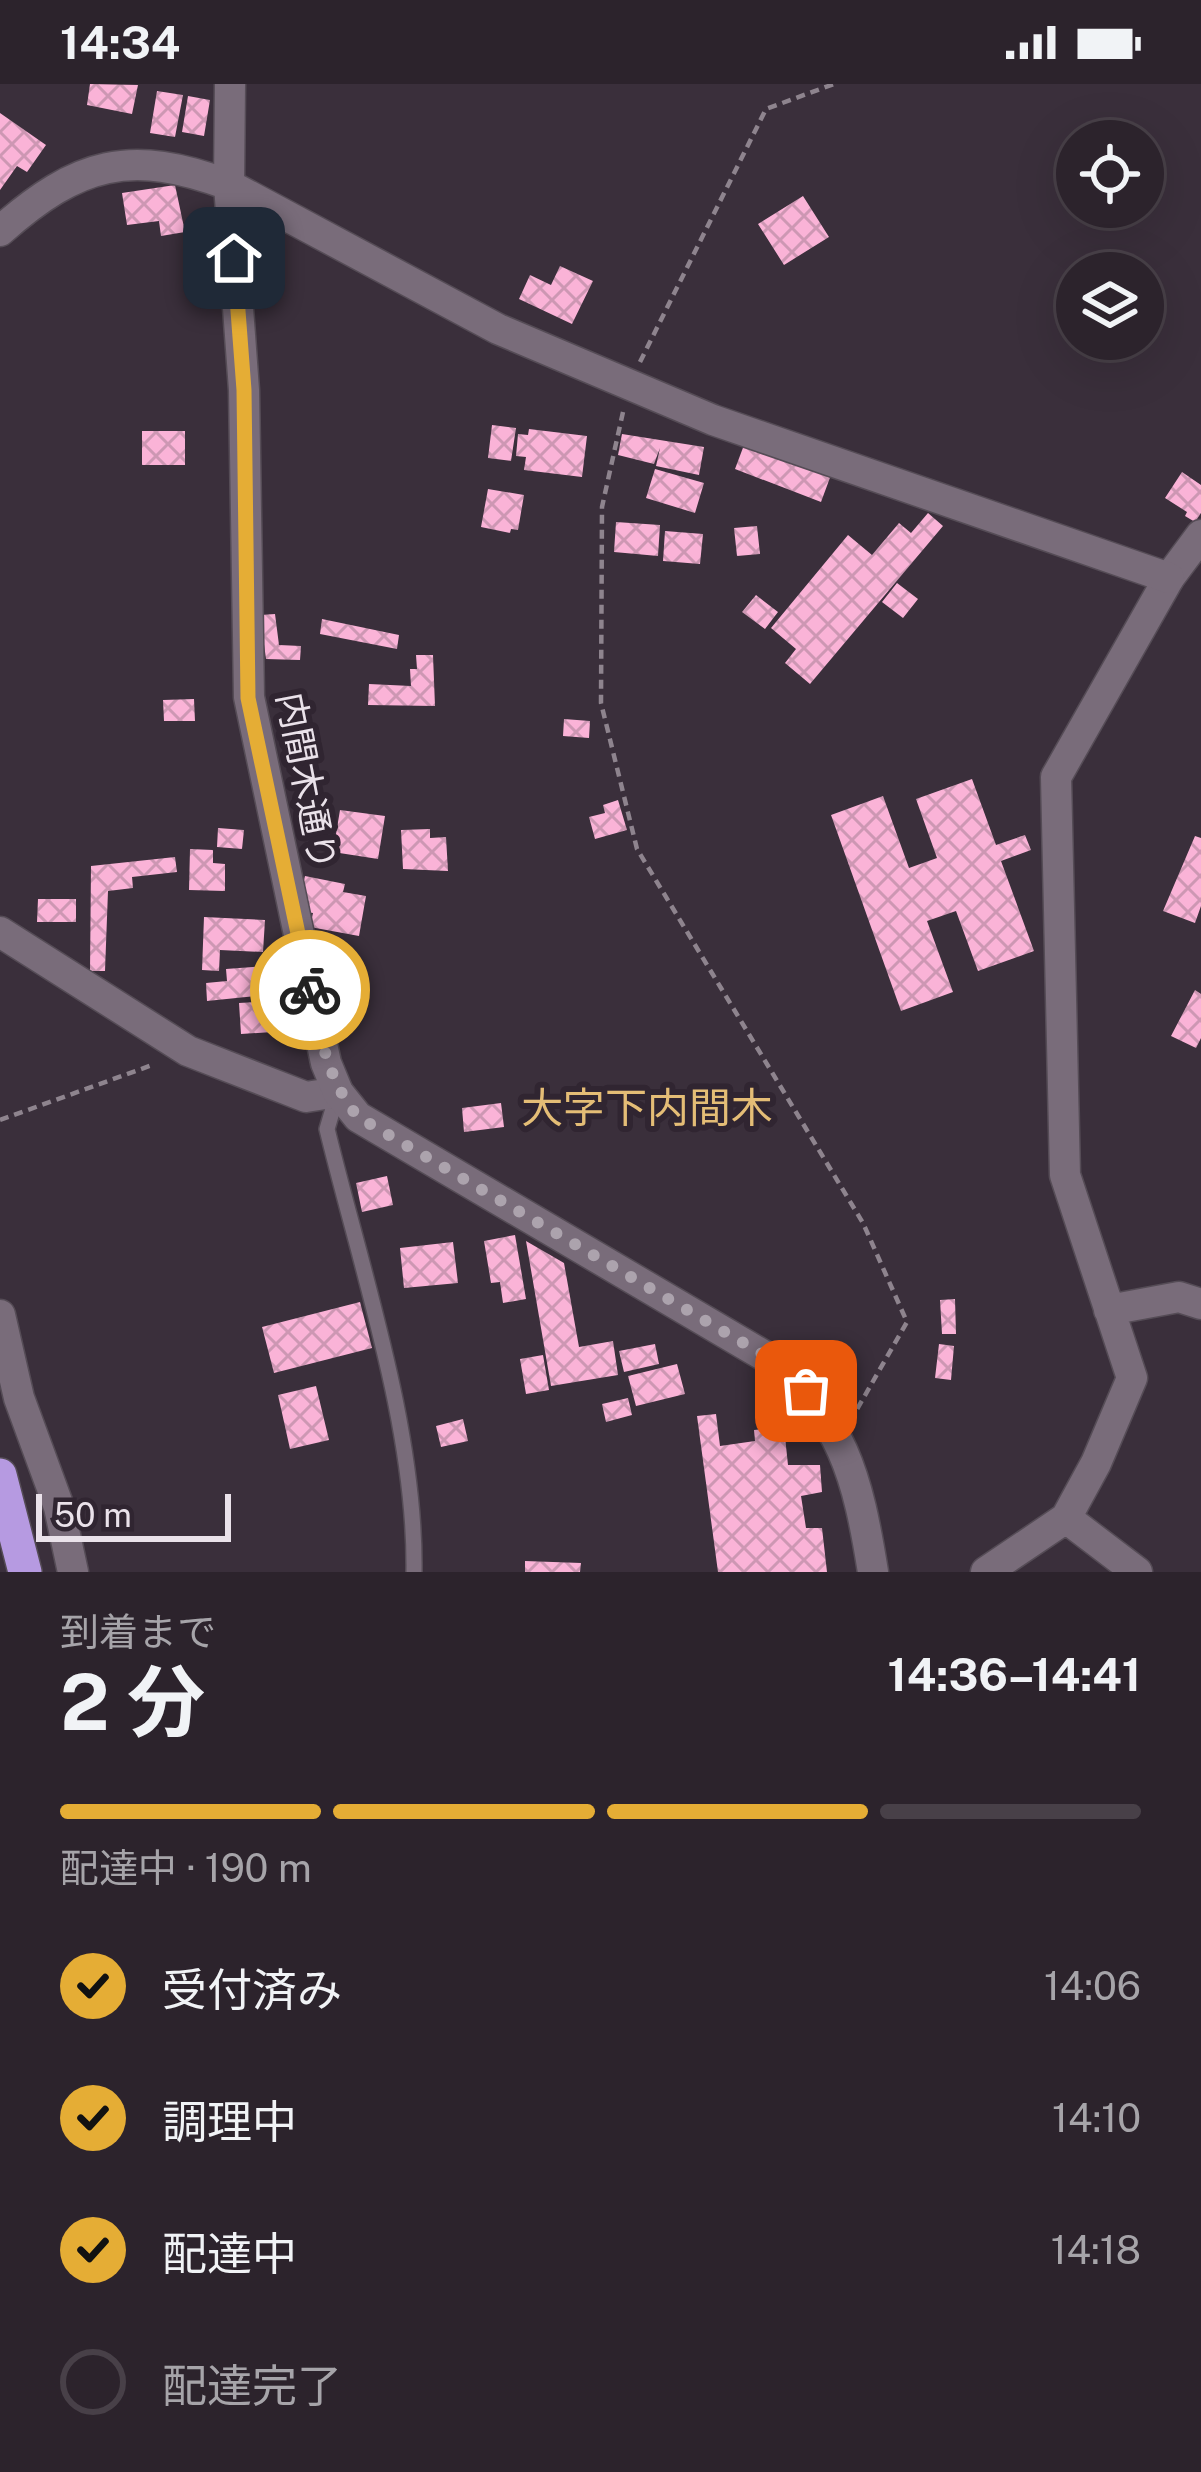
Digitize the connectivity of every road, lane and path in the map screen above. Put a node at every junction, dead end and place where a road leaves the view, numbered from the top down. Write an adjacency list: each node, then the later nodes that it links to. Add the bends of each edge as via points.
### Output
1 (230, 84): 3 (street, 内間木通り)
2 (834, 84): 5 (path, via 766,109)
3 (229, 185): 4 (street, via 166,166 101,167 61,183); 5 (street, via 498,328); 10 (street, 内間木通り, via 244,390 248,698)
4 (0, 231)
5 (629, 384): 7 (street); 15 (path, via 602,507 601,703 637,849 862,1223 907,1322)
6 (1201, 535): 7 (street)
7 (1168, 578): 13 (street, via 1056,777 1065,1175)
8 (0, 932): 9 (street)
9 (188, 1052): 10 (street, via 306,1097); 11 (path)
10 (338, 1092): 15 (street, via 358,1117 764,1355 806,1391); 20 (lane, via 327,1130 404,1439)
11 (0, 1120)
12 (1201, 1304): 13 (street, via 1179,1297)
13 (1109, 1310): 17 (street, via 1132,1378)
14 (0, 1315): 19 (street)
15 (840, 1440): 21 (street)
16 (0, 1475): 18 (highway)
17 (1066, 1518): 22 (street); 23 (street)
18 (26, 1572)
19 (73, 1572)
20 (414, 1572)
21 (873, 1572)
22 (986, 1572)
23 (1137, 1572)

